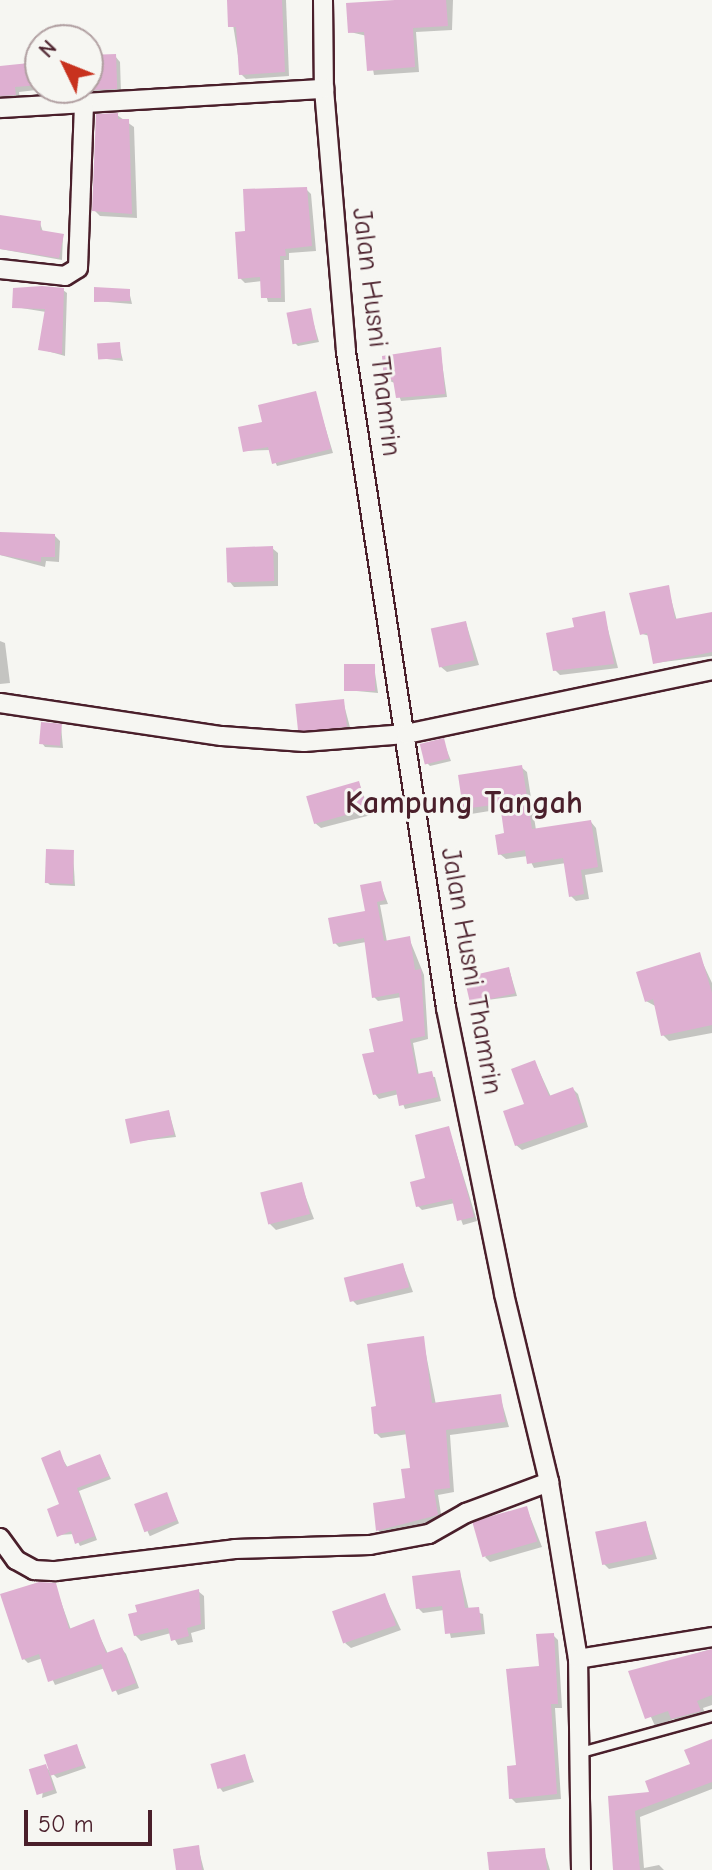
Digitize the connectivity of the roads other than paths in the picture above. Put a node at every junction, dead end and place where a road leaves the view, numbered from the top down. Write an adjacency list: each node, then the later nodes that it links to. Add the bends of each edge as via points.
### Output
1 (323, 0): 2 (street, Jalan Husni Thamrin)
2 (324, 89): 3 (street); 8 (street, Jalan Husni Thamrin, via 346,352)
3 (84, 105): 4 (street); 5 (street, via 78,268 65,276)
4 (0, 108)
5 (0, 269)
6 (712, 670): 8 (street)
7 (0, 703): 8 (street, via 222,736 304,742)
8 (406, 734): 9 (street, Jalan Husni Thamrin, via 446,1008 504,1294)
9 (549, 1482): 10 (street, via 466,1513 429,1534 370,1545 235,1549 56,1571 34,1570 16,1560); 12 (street, Jalan Husni Thamrin)
10 (0, 1538)
11 (712, 1637): 12 (street)
12 (578, 1659): 14 (street, Jalan Husni Thamrin)
13 (712, 1716): 14 (lane)
14 (581, 1752): 15 (street, Jalan Husni Thamrin)
15 (581, 1870)

